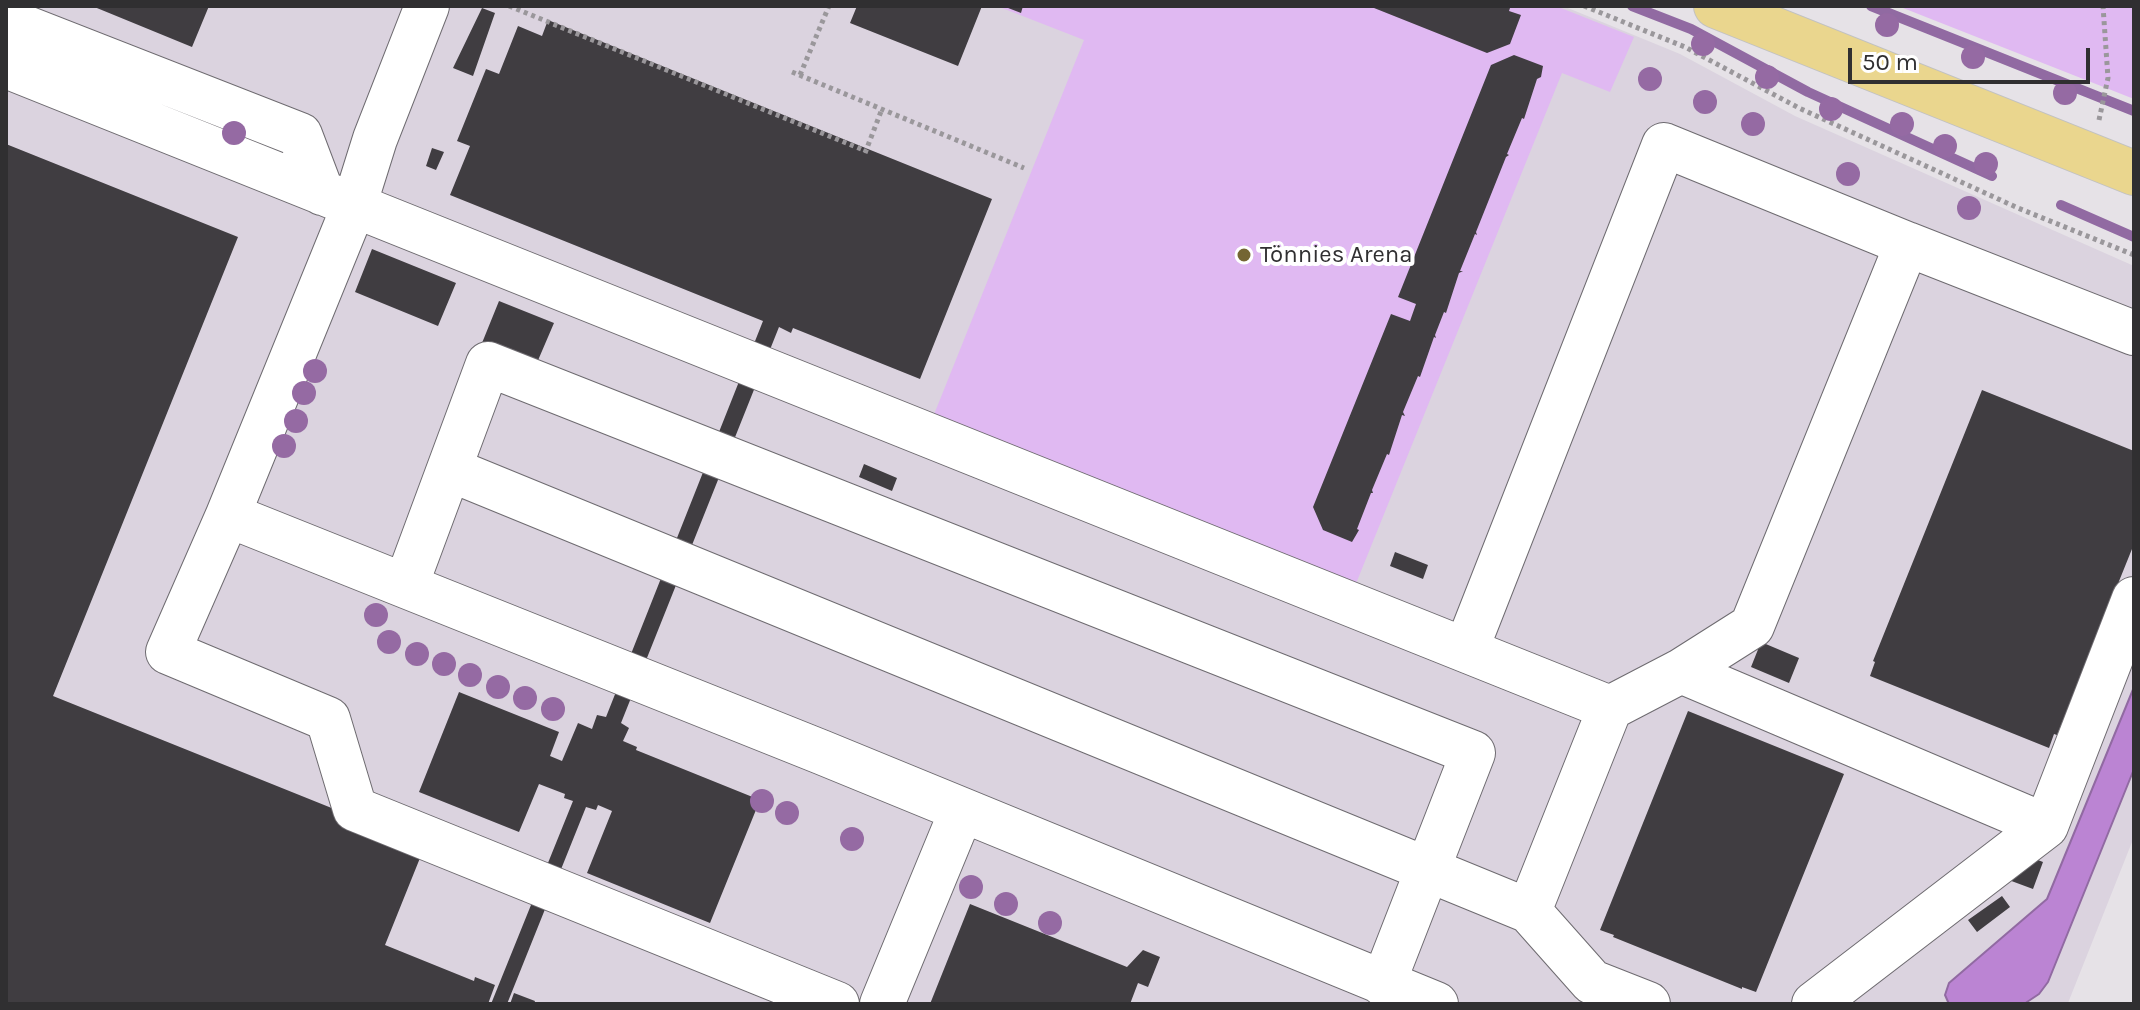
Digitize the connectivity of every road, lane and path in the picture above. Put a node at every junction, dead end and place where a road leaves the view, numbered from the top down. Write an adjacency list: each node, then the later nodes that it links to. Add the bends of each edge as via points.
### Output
1 (427, 6): 15 (street, via 373,145)
2 (509, 6): 11 (path, via 866,152)
3 (829, 6): 10 (path)
4 (1584, 6): 17 (path, via 1685,47 1799,108 2004,202)
5 (1716, 6): 12 (main road)
6 (2103, 6): 12 (path, via 2108,78)
7 (6, 20): 15 (street, via 300,135)
8 (6, 66): 15 (street)
9 (792, 72): 10 (path)
10 (800, 75): 11 (path)
11 (882, 109): 13 (path)
12 (2090, 156): 14 (main road)
13 (1024, 168)
14 (2134, 173)
15 (338, 200): 20 (street); 23 (street)
16 (1907, 244): 18 (street); 23 (street, via 1664,145); 24 (street, via 1752,626)
17 (2134, 255)
18 (2134, 333)
19 (449, 469): 21 (street); 28 (street); 28 (street, via 488,364 1473,753)
20 (228, 515): 21 (street); 31 (street, via 168,652 328,719 355,809)
21 (406, 585): 26 (street)
22 (2134, 599): 27 (street)
23 (1466, 650): 25 (street)
24 (1681, 671): 25 (street); 27 (street)
25 (1610, 708): 29 (street)
26 (962, 810): 30 (street); 32 (street)
27 (2046, 826): 35 (street)
28 (1428, 871): 29 (street); 30 (street)
29 (1529, 911): 34 (street, via 1592,982)
30 (1383, 984): 33 (street)
31 (837, 1004)
32 (882, 1004)
33 (1436, 1004)
34 (1648, 1004)
35 (1814, 1004)

